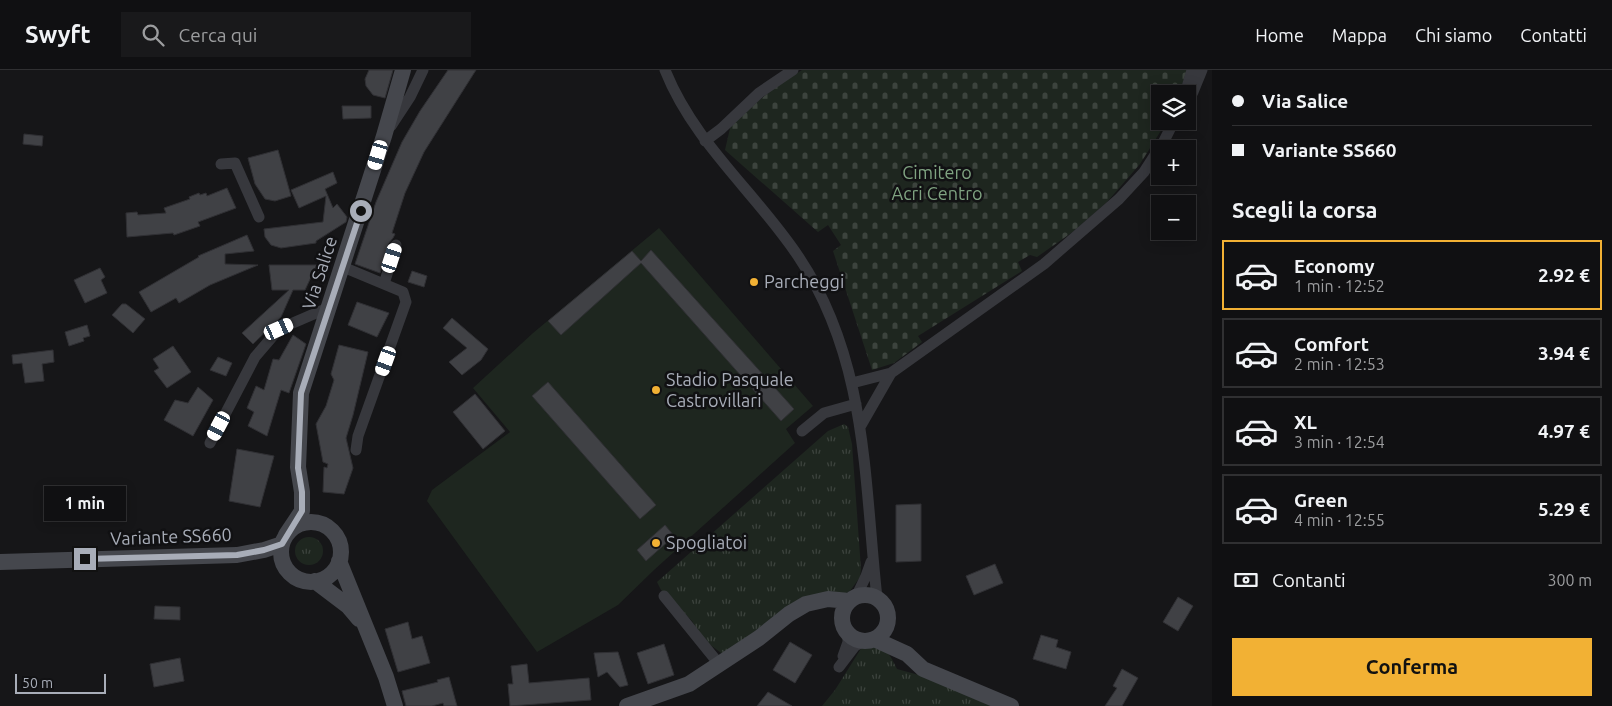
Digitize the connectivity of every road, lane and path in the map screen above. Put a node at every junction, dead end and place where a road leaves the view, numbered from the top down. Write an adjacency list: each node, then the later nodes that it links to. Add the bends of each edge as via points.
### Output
1 (403, 70): 10 (main road, Via Salice)
2 (423, 70): 10 (street, via 410,97)
3 (665, 70): 11 (street)
4 (793, 70): 11 (street, via 759,93)
5 (1192, 70): 7 (street)
6 (1202, 70): 8 (street)
7 (1188, 85)
8 (1196, 85)
9 (1170, 130): 18 (street, via 1144,172 1112,206 1044,264)
10 (384, 136): 15 (main road, Via Salice)
11 (705, 141): 19 (street, via 798,256 822,297)
12 (221, 164): 13 (street, via 235,163)
13 (259, 217)
14 (396, 245): 16 (street)
15 (343, 267): 16 (street); 17 (main road, Via Salice)
16 (384, 284): 24 (street, via 403,292 406,302 358,436)
17 (330, 307): 23 (street, via 279,329 255,357); 25 (main road, Via Salice, via 301,393 298,468)
18 (891, 373): 19 (street); 21 (street)
19 (852, 383): 20 (street)
20 (856, 404): 21 (street); 22 (street, via 824,413)
21 (860, 427): 29 (street)
22 (802, 430)
23 (210, 443)
24 (356, 450)
25 (302, 492): 26 (main road); 27 (main road, via 302,511)
26 (318, 523): 27 (main road, via 300,524 292,528); 30 (main road, via 337,537 341,553)
27 (284, 539): 28 (main road, Variante SS660, via 264,550); 32 (main road, via 281,553)
28 (237, 555): 31 (main road, Variante SS660); 32 (main road)
29 (872, 558): 35 (street); 36 (street, via 866,576)
30 (339, 561): 33 (main road, via 330,575); 38 (main road)
31 (0, 562)
32 (287, 570): 33 (main road, via 299,580)
33 (316, 582): 38 (main road, via 348,606)
34 (664, 596): 41 (street)
35 (877, 598): 36 (main road, via 863,595); 37 (main road, via 887,610)
36 (849, 603): 39 (main road, via 842,620); 41 (main road, via 827,607 806,604)
37 (888, 618): 39 (main road, via 884,631); 40 (main road)
38 (366, 626): 42 (main road)
39 (862, 638): 40 (main road)
40 (906, 654): 44 (main road, via 923,669)
41 (719, 664): 43 (main road, via 689,684)
42 (395, 706)
43 (627, 706)
44 (1011, 706)

